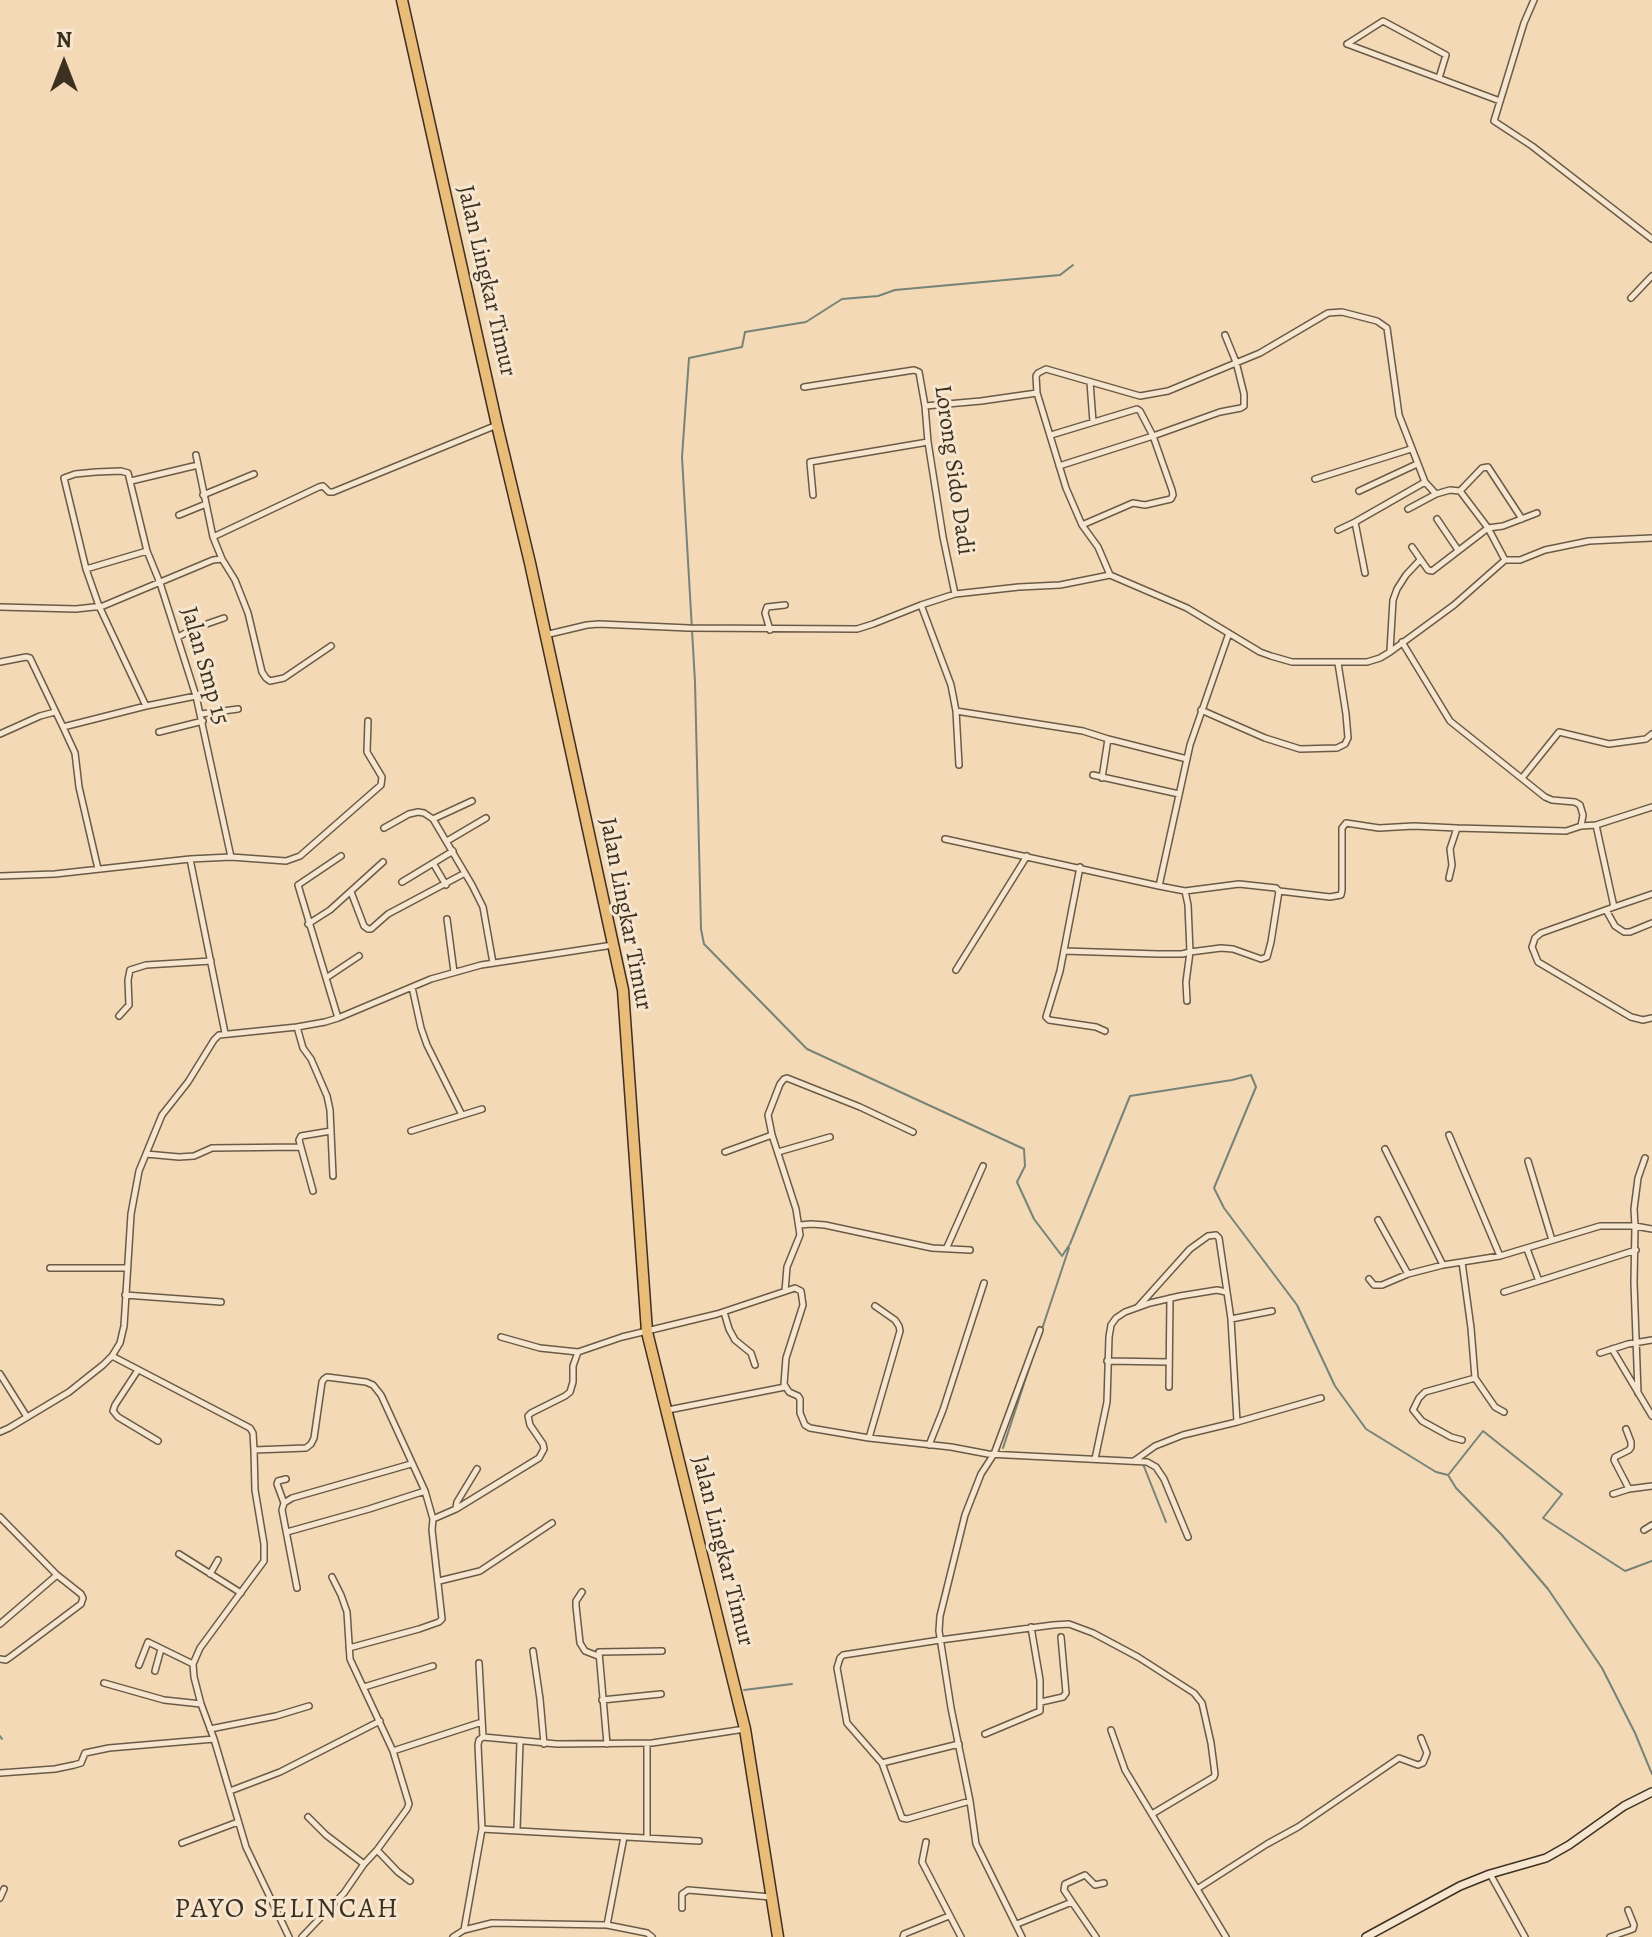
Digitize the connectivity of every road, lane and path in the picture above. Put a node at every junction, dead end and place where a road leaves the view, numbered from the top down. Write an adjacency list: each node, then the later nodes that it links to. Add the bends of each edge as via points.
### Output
1 (402, 0): 15 (highway, Jalan Lingkar Timur)
2 (1534, 0): 4 (street)
3 (1439, 78): 3 (street, via 1446,55 1383,21 1347,44); 4 (street)
4 (1500, 101): 5 (street, via 1494,121)
5 (1652, 239)
6 (1652, 276): 7 (street)
7 (1631, 298)
8 (1225, 335): 9 (street)
9 (1236, 362): 10 (street, via 1152,395); 17 (street, via 1244,406); 19 (street, via 1328,313 1383,324 1399,415)
10 (1090, 382): 12 (street, via 1046,369 1036,376); 14 (street)
11 (804, 387): 13 (street, Lorong Sido Dadi, via 914,370 920,374)
12 (1037, 393): 13 (street); 16 (street)
13 (925, 406): 18 (street, Lorong Sido Dadi)
14 (1093, 422): 16 (street); 17 (street, via 1137,409)
15 (497, 425): 43 (street, via 333,492 319,487); 63 (highway, Jalan Lingkar Timur)
16 (1050, 435): 23 (street)
17 (1153, 436): 23 (street); 40 (street, via 1173,498 1133,503)
18 (928, 442): 32 (street, via 810,462); 55 (street, Lorong Sido Dadi)
19 (1411, 449): 21 (street); 25 (street)
20 (196, 455): 22 (street)
21 (1417, 464): 27 (street); 28 (street)
22 (198, 465): 26 (street); 31 (street)
23 (1059, 466): 40 (street)
24 (254, 474): 31 (street)
25 (1315, 479)
26 (131, 481): 47 (street, Jalan Smp 15); 51 (street, via 121,471 64,478)
27 (1425, 482): 30 (street); 39 (street)
28 (1359, 491)
29 (1460, 491): 30 (street); 38 (street, via 1488,467); 41 (street)
30 (1436, 494): 34 (street)
31 (203, 495): 33 (street)
32 (813, 495)
33 (206, 504): 36 (street); 43 (street)
34 (1408, 509)
35 (1537, 513): 38 (street)
36 (179, 515)
37 (1437, 519): 46 (street)
38 (1522, 519): 41 (street)
39 (1355, 522): 42 (street); 52 (street)
40 (1082, 525): 53 (street)
41 (1488, 528): 46 (street); 50 (street)
42 (1338, 530)
43 (213, 537): 48 (street)
44 (1652, 538): 50 (street, via 1579,542)
45 (1412, 547): 49 (street)
46 (1458, 550): 49 (street, via 1432,571)
47 (147, 551): 51 (street); 54 (street, Jalan Smp 15)
48 (222, 559): 54 (street); 66 (street, via 248,613 266,678 284,678)
49 (1420, 560): 67 (street, via 1393,600)
50 (1505, 560): 65 (street)
51 (86, 569): 58 (street)
52 (1365, 573)
53 (1110, 575): 55 (street); 62 (street, via 1187,608)
54 (160, 583): 58 (street); 64 (street, Jalan Smp 15)
55 (955, 594): 57 (street)
56 (785, 605): 61 (street, via 767,607)
57 (921, 605): 61 (street, via 857,629); 74 (street)
58 (99, 606): 59 (street); 71 (street)
59 (0, 607)
60 (224, 618): 64 (street)
61 (770, 630): 63 (street, via 599,624)
62 (1229, 633): 69 (street, via 1260,652 1292,662); 73 (street)
63 (545, 635): 123 (highway, Jalan Lingkar Timur)
64 (178, 637): 70 (street, Jalan Smp 15)
65 (1402, 642): 67 (street); 87 (street, via 1450,721)
66 (331, 646)
67 (1390, 652): 69 (street, via 1367,662)
68 (0, 662): 75 (street, via 30,658)
69 (1338, 663): 73 (street, via 1348,738 1337,748 1300,749)
70 (196, 696): 71 (street); 76 (street, Jalan Smp 15)
71 (146, 706): 78 (street)
72 (238, 709): 76 (street)
73 (1201, 710): 83 (street)
74 (956, 711): 82 (street); 84 (street)
75 (55, 712): 78 (street); 80 (street)
76 (202, 718): 79 (street); 102 (street, Jalan Smp 15)
77 (368, 721): 102 (street, via 367,752 382,777 377,789 294,859)
78 (63, 727): 107 (street, via 75,753)
79 (159, 732)
80 (0, 734)
81 (1652, 734): 87 (street, via 1609,744 1559,732)
82 (1108, 739): 83 (street); 86 (street)
83 (1187, 759): 88 (street)
84 (959, 765)
85 (1093, 775): 86 (street)
86 (1102, 778): 88 (street)
87 (1522, 778): 94 (street, via 1552,800 1580,805)
88 (1179, 794): 113 (street)
89 (472, 801): 92 (street)
90 (1652, 807): 93 (street)
91 (486, 818): 98 (street)
92 (433, 819): 95 (street, via 418,812); 98 (street)
93 (1596, 825): 94 (street); 118 (street)
94 (1581, 826): 96 (street, via 1566,831)
95 (384, 828)
96 (1457, 828): 110 (street); 115 (street, via 1346,823 1341,895)
97 (945, 839): 101 (street)
98 (447, 841): 99 (street)
99 (453, 851): 105 (street); 108 (street)
100 (341, 856): 122 (street, via 298,885)
101 (1027, 856): 106 (street); 129 (street)
102 (231, 857): 103 (street)
103 (190, 859): 107 (street); 127 (street)
104 (383, 862): 116 (street)
105 (433, 863): 111 (street); 112 (street)
106 (1080, 867): 113 (street); 124 (street)
107 (98, 869): 109 (street)
108 (465, 873): 112 (street); 128 (street, via 483,907)
109 (0, 876)
110 (1449, 878)
111 (402, 882)
112 (446, 885): 116 (street, via 388,914 371,929 364,926)
113 (1159, 886): 114 (street)
114 (1185, 891): 115 (street, via 1239,884); 125 (street)
115 (1279, 891): 125 (street, via 1265,958 1221,948)
116 (351, 892): 122 (street)
117 (1652, 894): 118 (street)
118 (1614, 907): 119 (street)
119 (1606, 910): 121 (street, via 1624,932); 136 (street, via 1538,935 1532,947 1538,962 1631,1017)
120 (447, 919): 130 (street)
121 (1652, 923)
122 (308, 924): 131 (street)
123 (613, 945): 128 (street); 188 (highway, Jalan Lingkar Timur, via 625,1004)
124 (1064, 951): 125 (street); 138 (street, via 1047,1019)
125 (1190, 952): 133 (street)
126 (359, 956): 131 (street)
127 (211, 961): 134 (street, via 130,970 129,1005); 139 (street)
128 (493, 963): 130 (street)
129 (956, 970)
130 (454, 972): 132 (street)
131 (326, 978): 135 (street)
132 (412, 987): 135 (street); 141 (street, via 427,1045)
133 (1187, 1001)
134 (119, 1016)
135 (338, 1018): 137 (street)
136 (1652, 1018)
137 (297, 1027): 139 (street); 142 (street, via 327,1096)
138 (1105, 1031)
139 (225, 1033): 152 (street, via 214,1040 166,1109)
140 (482, 1109): 141 (street)
141 (462, 1115): 143 (street)
142 (331, 1131): 148 (street, via 301,1136); 156 (street)
143 (411, 1131)
144 (913, 1132): 145 (street, via 787,1078 769,1109)
145 (772, 1135): 150 (street); 151 (street)
146 (1449, 1135): 167 (street)
147 (830, 1137): 151 (street)
148 (301, 1147): 152 (street, via 212,1148 179,1157); 157 (street)
149 (1385, 1149): 169 (street)
150 (725, 1152)
151 (778, 1152): 159 (street)
152 (146, 1154): 171 (street, via 131,1214)
153 (1645, 1158): 160 (street, via 1638,1178)
154 (1528, 1161): 162 (street)
155 (983, 1166): 163 (street)
156 (333, 1176)
157 (313, 1191)
158 (1378, 1220): 172 (street)
159 (800, 1225): 163 (street); 176 (street)
160 (1635, 1226): 161 (street); 162 (street, via 1600,1226); 166 (street)
161 (1652, 1229)
162 (1552, 1240): 164 (street)
163 (947, 1247): 165 (street)
164 (1527, 1249): 167 (street); 174 (street)
165 (970, 1250)
166 (1636, 1250): 174 (street); 191 (street)
167 (1500, 1256): 168 (street)
168 (1462, 1262): 169 (street); 201 (street)
169 (1443, 1265): 172 (street)
170 (50, 1268): 171 (street)
171 (126, 1268): 179 (street)
172 (1408, 1274): 173 (street, via 1382,1285)
173 (1369, 1279)
174 (1539, 1281): 178 (street)
175 (984, 1283): 216 (street)
176 (785, 1291): 185 (street); 202 (street, via 798,1289 803,1297 786,1358)
177 (1226, 1292): 180 (street); 183 (street, via 1219,1238 1212,1235 1190,1249); 186 (street)
178 (1504, 1292)
179 (125, 1295): 181 (street); 195 (street, via 124,1326)
180 (1170, 1298): 183 (street); 197 (street)
181 (221, 1302)
182 (875, 1306): 213 (street, via 895,1320 900,1331)
183 (1138, 1307): 196 (street, via 1111,1325)
184 (1272, 1311): 186 (street)
185 (724, 1312): 188 (street); 198 (street, via 735,1340 751,1353)
186 (1231, 1319): 210 (street)
187 (1040, 1330): 218 (street)
188 (647, 1332): 193 (street); 206 (highway, Jalan Lingkar Timur)
189 (501, 1337): 193 (street)
190 (1652, 1340): 191 (street)
191 (1638, 1342): 192 (street); 204 (street)
192 (1612, 1349): 194 (street); 204 (street)
193 (578, 1352): 229 (street, via 570,1392 528,1416 543,1453)
194 (1600, 1353)
195 (112, 1356): 199 (street); 209 (street, via 69,1392)
196 (1107, 1361): 197 (street); 219 (street, via 1107,1402)
197 (1168, 1362): 203 (street)
198 (755, 1365)
199 (138, 1370): 215 (street, via 113,1411); 217 (street, via 250,1428)
200 (0, 1374): 209 (street)
201 (1475, 1378): 207 (street); 214 (street, via 1425,1392 1413,1406 1422,1421)
202 (785, 1387): 206 (street); 213 (street, via 800,1399 805,1425)
203 (1169, 1387)
204 (1638, 1393): 208 (street)
205 (1321, 1398): 210 (street)
206 (668, 1410): 271 (highway, Jalan Lingkar Timur)
207 (1504, 1412)
208 (1652, 1416)
209 (27, 1417): 212 (street)
210 (1237, 1422): 220 (street, via 1183,1435)
211 (1626, 1429): 225 (street, via 1631,1447 1614,1460)
212 (0, 1432)
213 (869, 1438): 216 (street)
214 (1462, 1440)
215 (158, 1441)
216 (929, 1445): 218 (street)
217 (254, 1450): 221 (street, via 311,1444 327,1377 373,1385); 245 (street, via 264,1561)
218 (994, 1454): 219 (street); 249 (street, via 965,1515 940,1616)
219 (1095, 1459): 220 (street)
220 (1134, 1461): 236 (street, via 1156,1467)
221 (411, 1464): 226 (street); 228 (street)
222 (477, 1469): 229 (street)
223 (286, 1479): 228 (street, via 277,1484)
224 (1652, 1486): 225 (street)
225 (1629, 1489): 227 (street)
226 (425, 1491): 231 (street); 235 (street)
227 (1613, 1494)
228 (284, 1503): 235 (street)
229 (456, 1509): 231 (street)
230 (0, 1517): 240 (street)
231 (433, 1519): 242 (street)
232 (552, 1523): 242 (street, via 480,1571)
233 (1652, 1525): 234 (street)
234 (1644, 1530)
235 (287, 1532): 243 (street)
236 (1188, 1537)
237 (179, 1554): 239 (street)
238 (218, 1560): 239 (street)
239 (210, 1574): 245 (street)
240 (57, 1575): 246 (street); 255 (street, via 83,1601 6,1660)
241 (332, 1577): 250 (street, via 347,1612)
242 (439, 1581): 250 (street, via 439,1622)
243 (297, 1588)
244 (582, 1592): 254 (street, via 576,1601 580,1643)
245 (241, 1593): 257 (street)
246 (0, 1624)
247 (1031, 1627): 249 (street); 265 (street); 288 (street, via 1069,1624 1093,1633 1138,1657 1202,1703 1214,1777)
248 (1061, 1637): 265 (street, via 1066,1695)
249 (940, 1640): 281 (street); 283 (street, via 840,1658 837,1668 847,1723)
250 (349, 1648): 262 (street)
251 (161, 1649): 257 (street); 258 (street, via 148,1642); 260 (street)
252 (533, 1651): 278 (street)
253 (662, 1651): 254 (street)
254 (598, 1656): 264 (street)
255 (0, 1659)
256 (479, 1663): 269 (street)
257 (193, 1664): 266 (street)
258 (139, 1665)
259 (433, 1666): 262 (street)
260 (155, 1671)
261 (104, 1683): 266 (street)
262 (364, 1687): 268 (street)
263 (661, 1694): 264 (street)
264 (602, 1700): 279 (street)
265 (1041, 1702): 273 (street, via 1039,1712)
266 (201, 1704): 270 (street)
267 (309, 1706): 270 (street)
268 (380, 1721): 282 (street); 285 (street)
269 (482, 1722): 274 (street); 282 (street)
270 (210, 1729): 276 (street)
271 (745, 1729): 280 (street); 305 (highway, Jalan Lingkar Timur)
272 (1111, 1730): 288 (street, via 1125,1770)
273 (985, 1734)
274 (483, 1737): 277 (street); 291 (street, via 478,1745)
275 (1421, 1738): 304 (street, via 1427,1753 1423,1763 1399,1758)
276 (214, 1739): 284 (street, via 85,1753 81,1763); 285 (street)
277 (520, 1742): 278 (street); 292 (street)
278 (544, 1744): 279 (street)
279 (607, 1744): 280 (street)
280 (647, 1744): 294 (street)
281 (959, 1744): 283 (street); 287 (street)
282 (393, 1751): 298 (street, via 409,1804)
283 (882, 1763): 287 (street, via 902,1818)
284 (0, 1773)
285 (230, 1791): 290 (street)
286 (1652, 1792): 300 (street, via 1546,1858)
287 (970, 1801): 311 (street, via 976,1844)
288 (1152, 1814): 304 (street)
289 (308, 1817): 299 (street)
290 (238, 1822): 297 (street); 314 (street)
291 (482, 1829): 292 (street); 313 (street)
292 (517, 1829): 293 (street)
293 (624, 1837): 294 (street); 312 (street)
294 (647, 1837): 295 (street)
295 (699, 1841)
296 (926, 1842): 310 (street, via 922,1862)
297 (182, 1843)
298 (377, 1850): 299 (street); 301 (street)
299 (364, 1864): 315 (street)
300 (1490, 1874): 324 (street); 325 (street)
301 (410, 1881)
302 (1104, 1883): 307 (street, via 1095,1885 1085,1875 1065,1884)
303 (4, 1889): 306 (street)
304 (1197, 1889): 323 (street)
305 (772, 1897): 308 (street, via 688,1890 682,1894); 318 (highway, Jalan Lingkar Timur)
306 (0, 1898)
307 (1072, 1902): 311 (street); 322 (street)
308 (682, 1908)
309 (1628, 1910): 326 (street, via 1633,1929)
310 (949, 1916): 319 (street); 320 (street)
311 (1017, 1924): 321 (street)
312 (607, 1925): 313 (street, via 486,1923); 317 (street)
313 (464, 1930): 316 (street)
314 (289, 1937)
315 (302, 1937)
316 (453, 1937)
317 (652, 1937)
318 (778, 1937)
319 (903, 1937)
320 (961, 1937)
321 (1022, 1937)
322 (1096, 1937)
323 (1226, 1937)
324 (1366, 1937)
325 (1525, 1937)
326 (1610, 1937)

